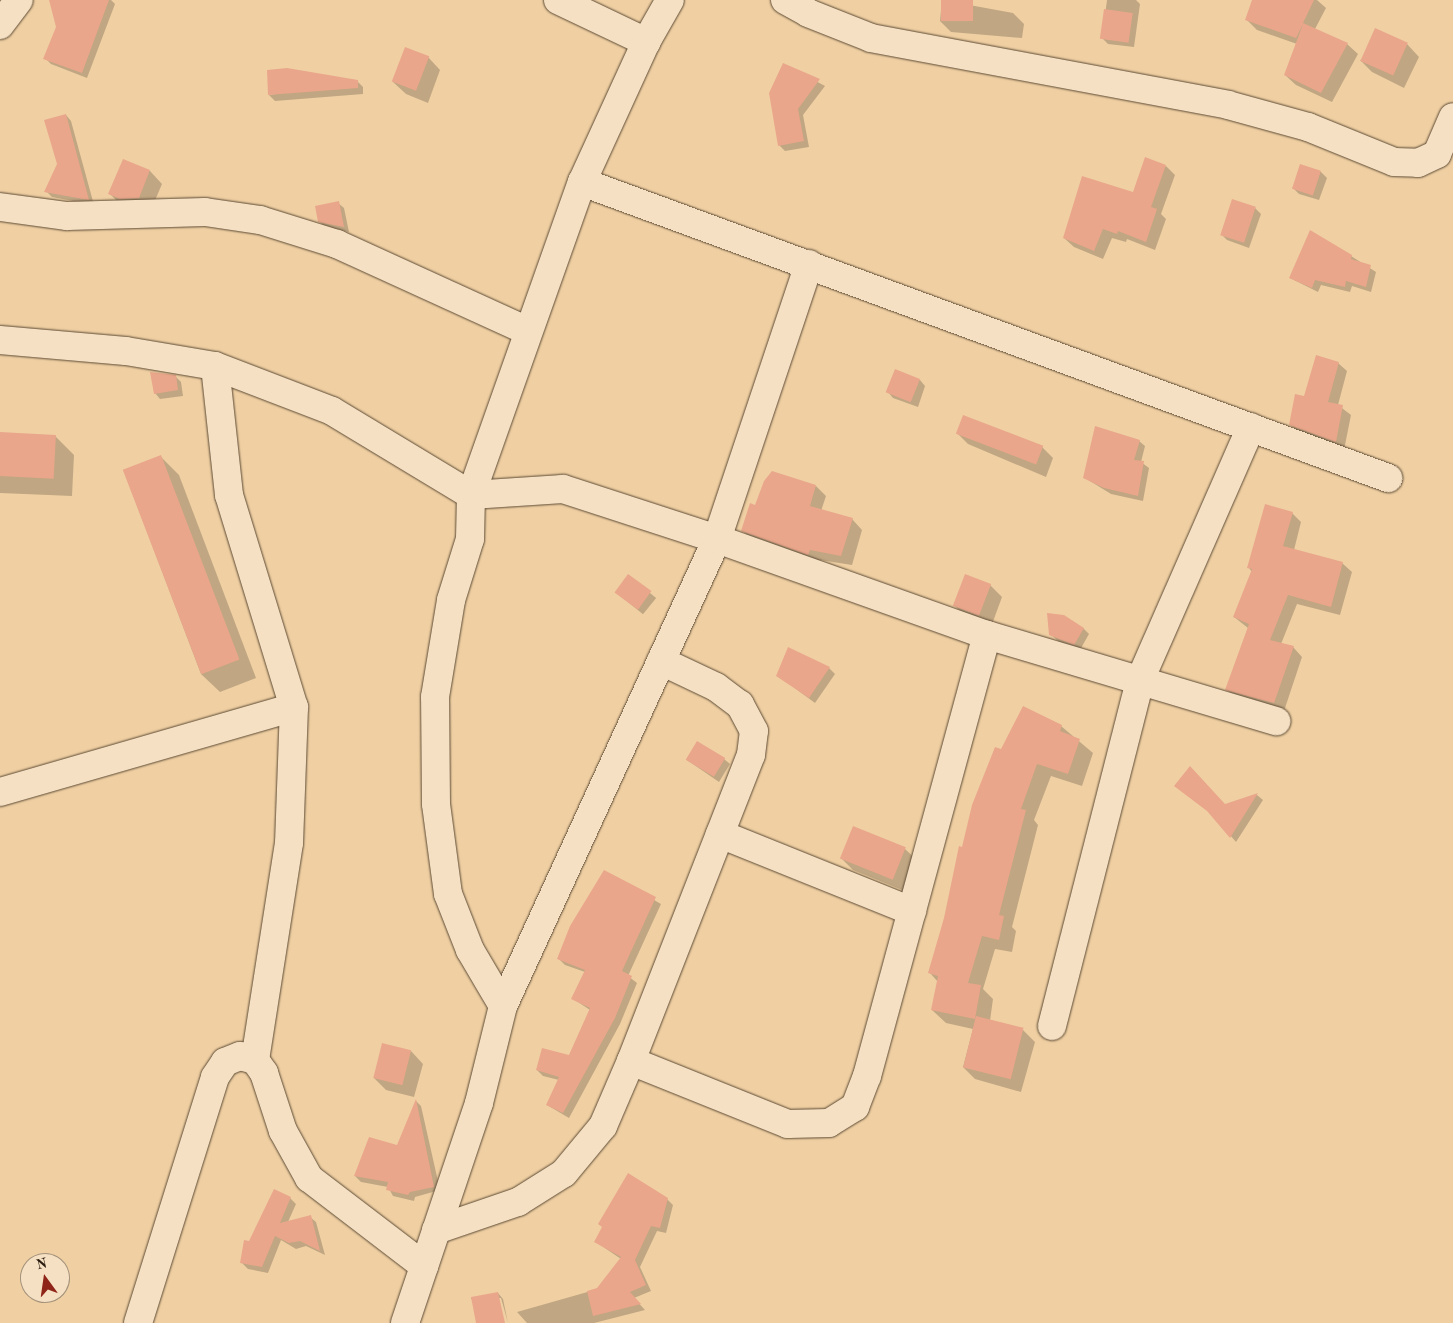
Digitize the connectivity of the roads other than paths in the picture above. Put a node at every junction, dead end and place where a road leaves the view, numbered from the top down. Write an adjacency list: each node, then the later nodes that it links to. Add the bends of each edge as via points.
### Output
1 (19, 0): 5 (street)
2 (558, 0): 6 (street)
3 (670, 0): 6 (street)
4 (785, 0): 7 (street, via 808,13 871,38 1228,105 1339,138 1394,162 1418,163 1437,154)
5 (0, 25)
6 (646, 42): 8 (street)
7 (1453, 117)
8 (582, 182): 10 (street); 11 (street)
9 (0, 207): 11 (street, via 67,216 205,212 260,220 337,244)
10 (810, 264): 14 (street); 17 (street)
11 (528, 331): 16 (street)
12 (0, 340): 13 (street, via 126,351)
13 (215, 366): 16 (street, via 332,411); 21 (street, via 229,495)
14 (1251, 427): 15 (street); 20 (street)
15 (1388, 478)
16 (471, 495): 17 (street, via 563,489); 26 (street, via 470,539 451,600 435,696 436,804 448,894 470,950)
17 (717, 538): 18 (street); 19 (street)
18 (987, 635): 20 (street); 25 (street)
19 (661, 661): 24 (street, via 716,687 740,704 754,731 751,755); 26 (street)
20 (1140, 680): 22 (street); 27 (street)
21 (294, 707): 23 (street); 28 (street, via 289,843)
22 (1276, 721)
23 (0, 792)
24 (720, 834): 25 (street); 29 (street)
25 (912, 911): 29 (street, via 867,1076 855,1107 829,1123 788,1124)
26 (503, 1006): 30 (street, via 478,1103)
27 (1052, 1026)
28 (255, 1060): 31 (street, via 264,1073 283,1131 309,1178); 32 (street, via 240,1056 225,1062 216,1077)
29 (631, 1061): 30 (street, via 603,1126 564,1173 518,1202)
30 (436, 1230): 31 (street)
31 (424, 1266): 33 (street)
32 (138, 1323)
33 (405, 1323)

